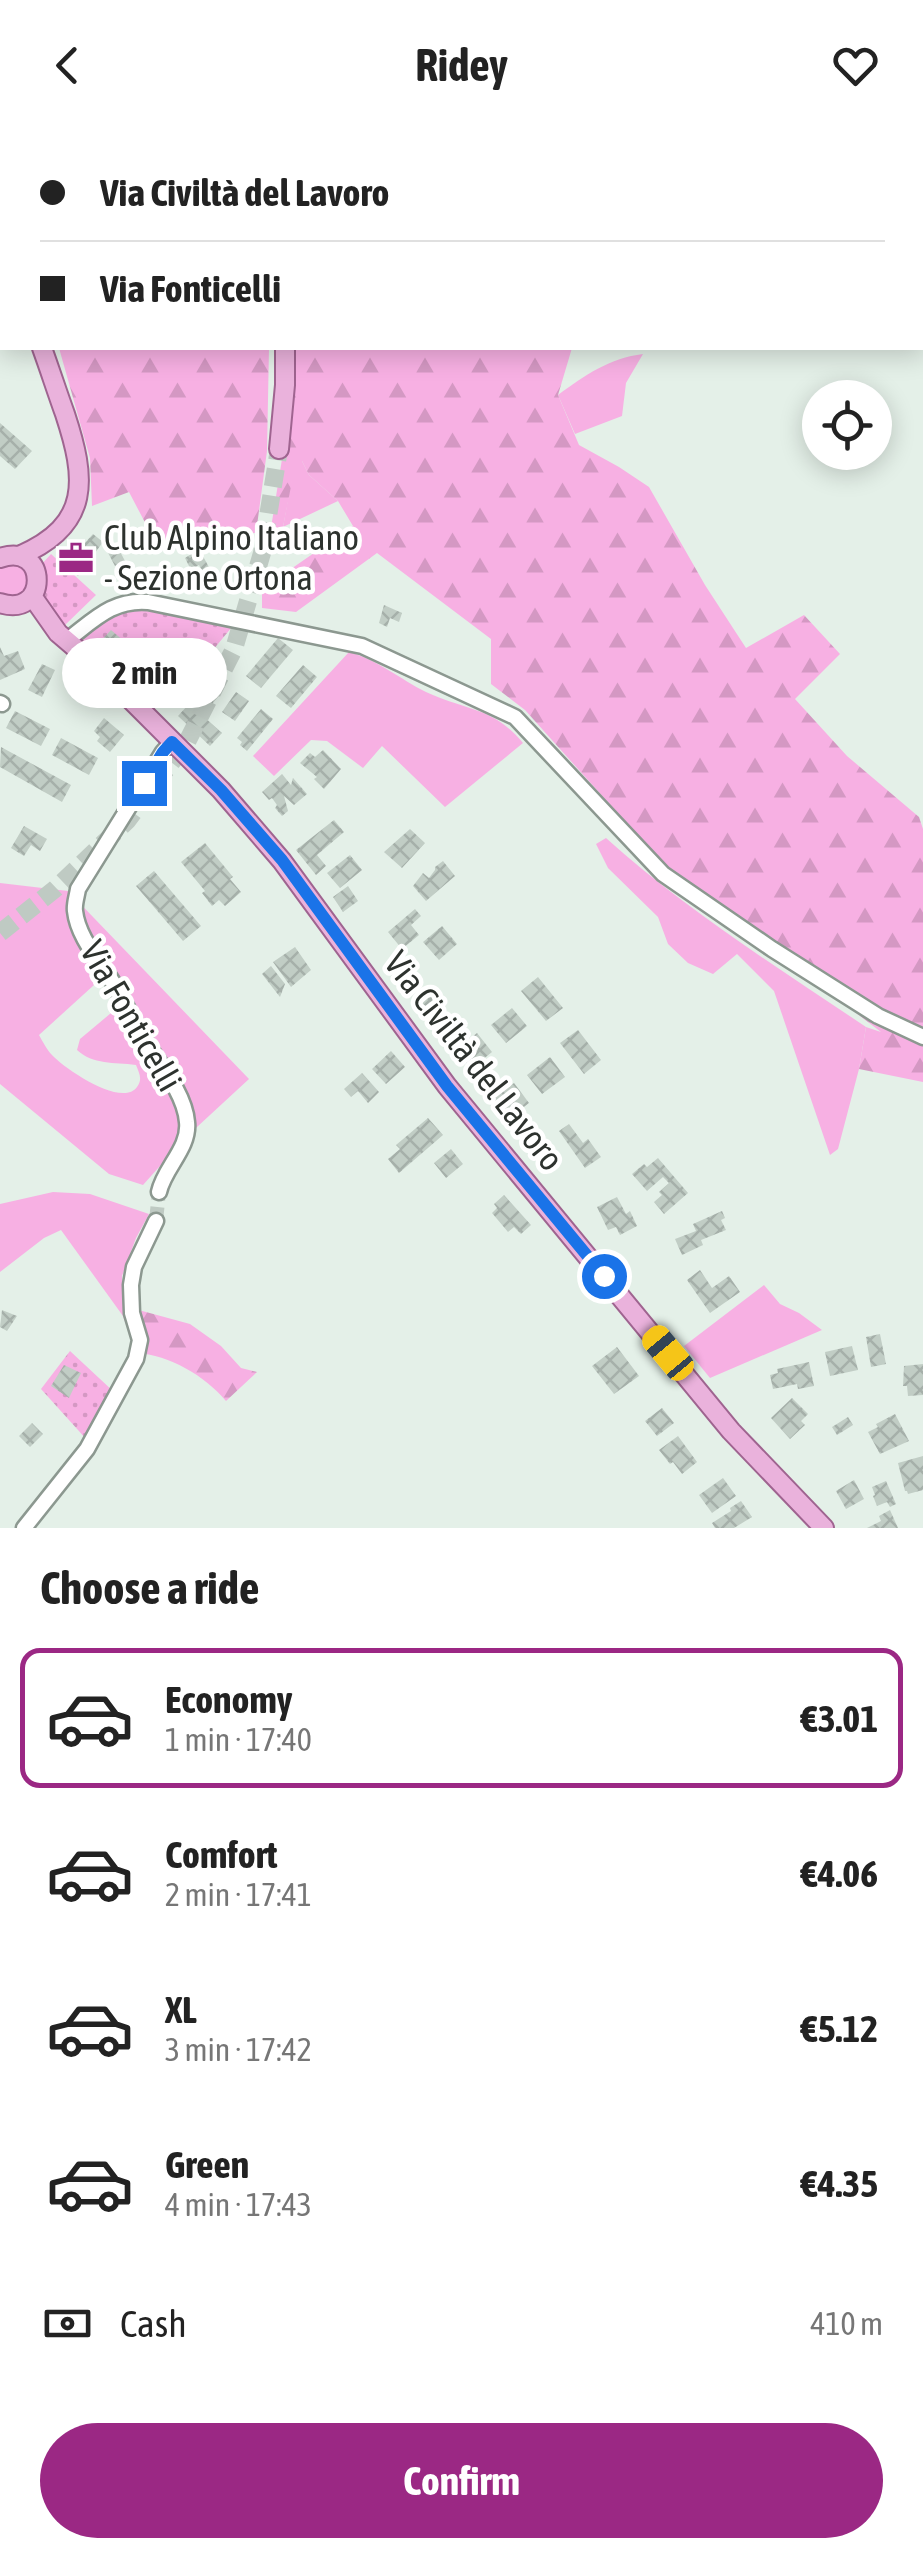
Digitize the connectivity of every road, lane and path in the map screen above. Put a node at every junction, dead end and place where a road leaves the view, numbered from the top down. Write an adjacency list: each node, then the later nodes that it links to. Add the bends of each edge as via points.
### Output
1 (43, 350): 4 (main road, via 80,465 78,500)
2 (285, 350): 3 (main road)
3 (280, 450)
4 (55, 532): 5 (main road); 6 (main road)
5 (10, 557): 6 (main road)
6 (36, 572): 7 (main road)
7 (32, 596): 8 (main road); 9 (main road, Via Civiltà del Lavoro)
8 (5, 604): 9 (main road, Via Civiltà del Lavoro)
9 (66, 641): 10 (main road, Via Civiltà del Lavoro); 11 (street, via 104,610 148,602 362,646 410,668 515,717 663,874 772,949)
10 (172, 742): 12 (street, Via Fonticelli, via 78,888 75,910 188,1124); 15 (main road, Via Civiltà del Lavoro, via 282,860 447,1086 720,1416)
11 (923, 1037)
12 (159, 1192)
13 (156, 1221): 14 (street, via 131,1285 140,1340 136,1359 87,1449)
14 (24, 1528)
15 (824, 1528)

